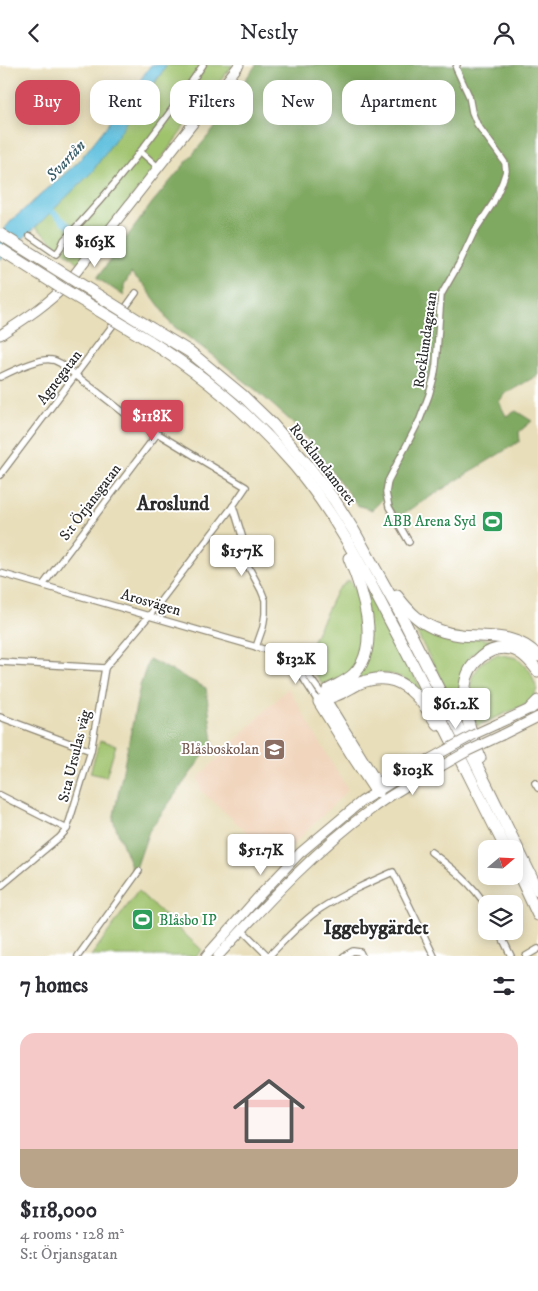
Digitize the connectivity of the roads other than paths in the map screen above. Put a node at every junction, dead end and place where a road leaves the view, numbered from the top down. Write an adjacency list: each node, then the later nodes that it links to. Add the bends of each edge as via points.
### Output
1 (203, 65): 4 (street)
2 (239, 65): 5 (street)
3 (457, 65): 16 (street, Rocklundagatan, via 477,124 505,163 506,171 493,203 441,295 436,365 429,395 388,481 389,507)
4 (140, 152): 5 (street); 7 (street, via 111,189 64,239 56,254)
5 (159, 168): 10 (street, via 66,285 44,305)
6 (0, 234): 17 (highway, Rocklundamotet, bridge, via 190,352 242,395 307,464 335,501 354,531)
7 (30, 236)
8 (0, 249): 17 (highway, bridge, via 148,340 220,391 267,434 295,466)
9 (136, 293): 11 (street, Agnegatan)
10 (0, 335)
11 (76, 375): 12 (street, via 52,359 20,367); 13 (street); 14 (street, Agnegatan)
12 (0, 377)
13 (157, 434): 15 (street, via 244,485 246,487); 20 (street, S:t Örjansgatan)
14 (0, 475)
15 (233, 506): 21 (street); 22 (street, via 248,566 265,600 263,627)
16 (408, 542)
17 (361, 556): 19 (highway); 19 (highway)
18 (0, 573): 20 (street, Arosvägen)
19 (371, 575): 23 (highway, via 397,596 416,618 431,627 456,635 515,640); 27 (highway, via 366,651 361,664 355,673 328,691); 31 (highway); 34 (highway, via 401,615)
20 (43, 585): 21 (street, Arosvägen)
21 (149, 616): 22 (street, Arosvägen); 25 (street)
22 (256, 647): 27 (street, Arosvägen, via 284,655 300,664)
23 (538, 656)
24 (0, 661): 25 (street)
25 (105, 669): 30 (street, S:ta Ursulas väg)
26 (538, 671): 34 (highway, via 524,656 510,649 483,655 471,667 465,684 465,700)
27 (322, 700): 31 (highway, via 374,679 400,683 420,700); 32 (street, Arosvägen)
28 (536, 708): 33 (street, bridge, via 460,741); 37 (street, bridge, via 502,735)
29 (0, 717): 30 (street)
30 (91, 751): 39 (street, S:ta Ursulas väg)
31 (464, 765): 40 (highway)
32 (366, 771): 33 (street, via 381,778); 35 (street, Arosvägen, via 377,782); 38 (street, via 367,786)
33 (404, 774): 35 (street)
34 (482, 774): 45 (highway)
35 (378, 791): 37 (street, Arosvägen); 38 (street)
36 (0, 795): 39 (street)
37 (383, 800): 48 (street)
38 (362, 801): 48 (street, via 300,853 260,895)
39 (67, 829): 44 (street, S:ta Ursulas väg)
40 (502, 840)
41 (431, 852): 46 (street)
42 (139, 871): 51 (street)
43 (523, 883): 47 (highway)
44 (0, 887)
45 (538, 890)
46 (479, 895)
47 (538, 915)
48 (238, 927): 52 (street); 53 (street); 54 (street)
49 (504, 940): 58 (street)
50 (538, 949): 59 (street)
51 (78, 956)
52 (206, 956)
53 (218, 956)
54 (268, 956): 57 (street, via 320,909 393,872)
55 (344, 956): 56 (street, via 353,951 360,952)
56 (362, 956)
57 (434, 956)
58 (512, 956)
59 (526, 956)

